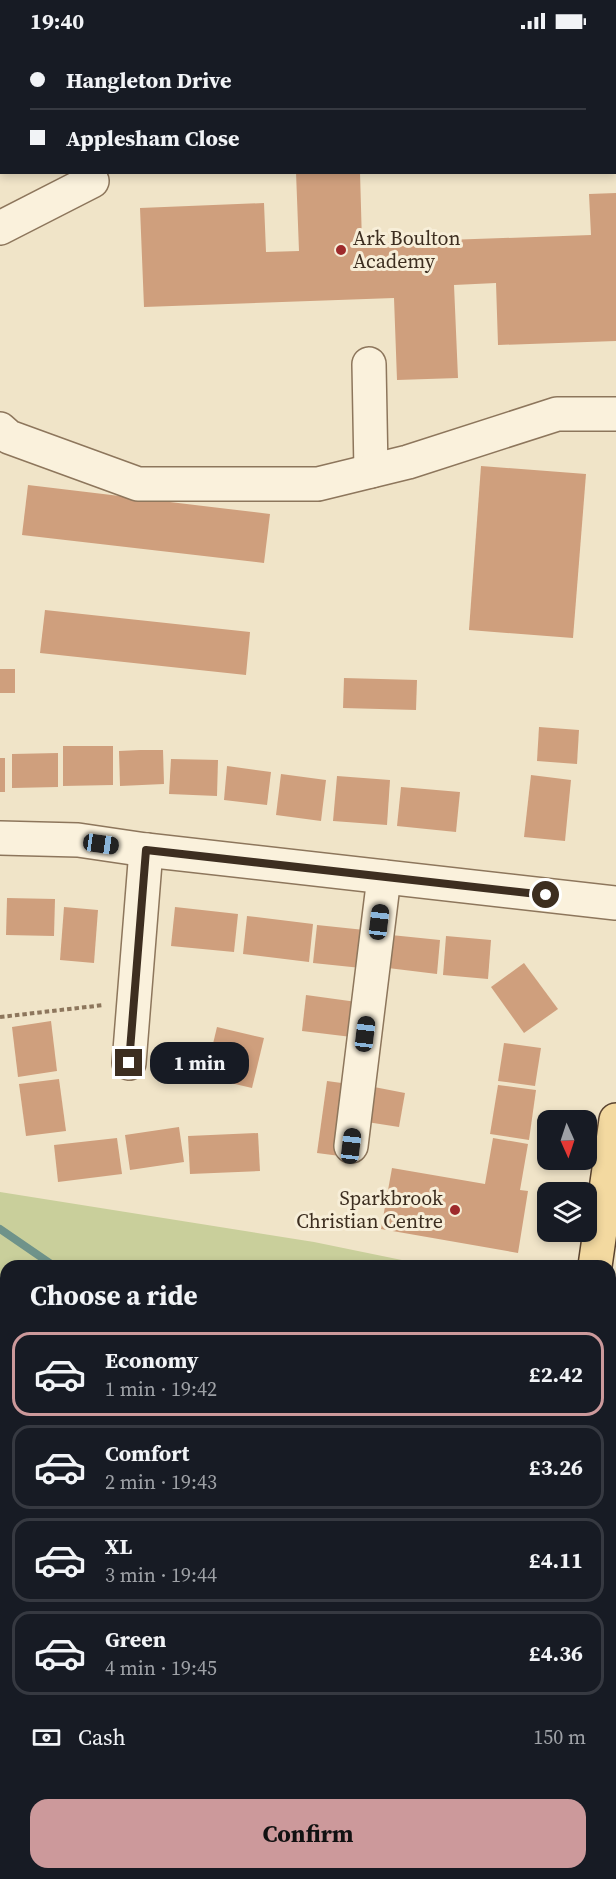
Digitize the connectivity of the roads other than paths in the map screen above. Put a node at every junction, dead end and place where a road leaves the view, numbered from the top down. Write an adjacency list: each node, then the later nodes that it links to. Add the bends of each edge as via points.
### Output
1 (92, 181): 2 (street)
2 (0, 228)
3 (369, 364): 6 (street)
4 (616, 414): 6 (street, via 557,414)
5 (0, 429): 6 (street, via 9,437 138,484 318,484)
6 (371, 471)
7 (0, 838): 8 (street, via 78,840)
8 (146, 850): 9 (street); 11 (street)
9 (384, 877): 10 (street); 13 (street)
10 (616, 903)
11 (129, 1063)
12 (616, 1120): 14 (main road)
13 (351, 1146)
14 (596, 1260)

